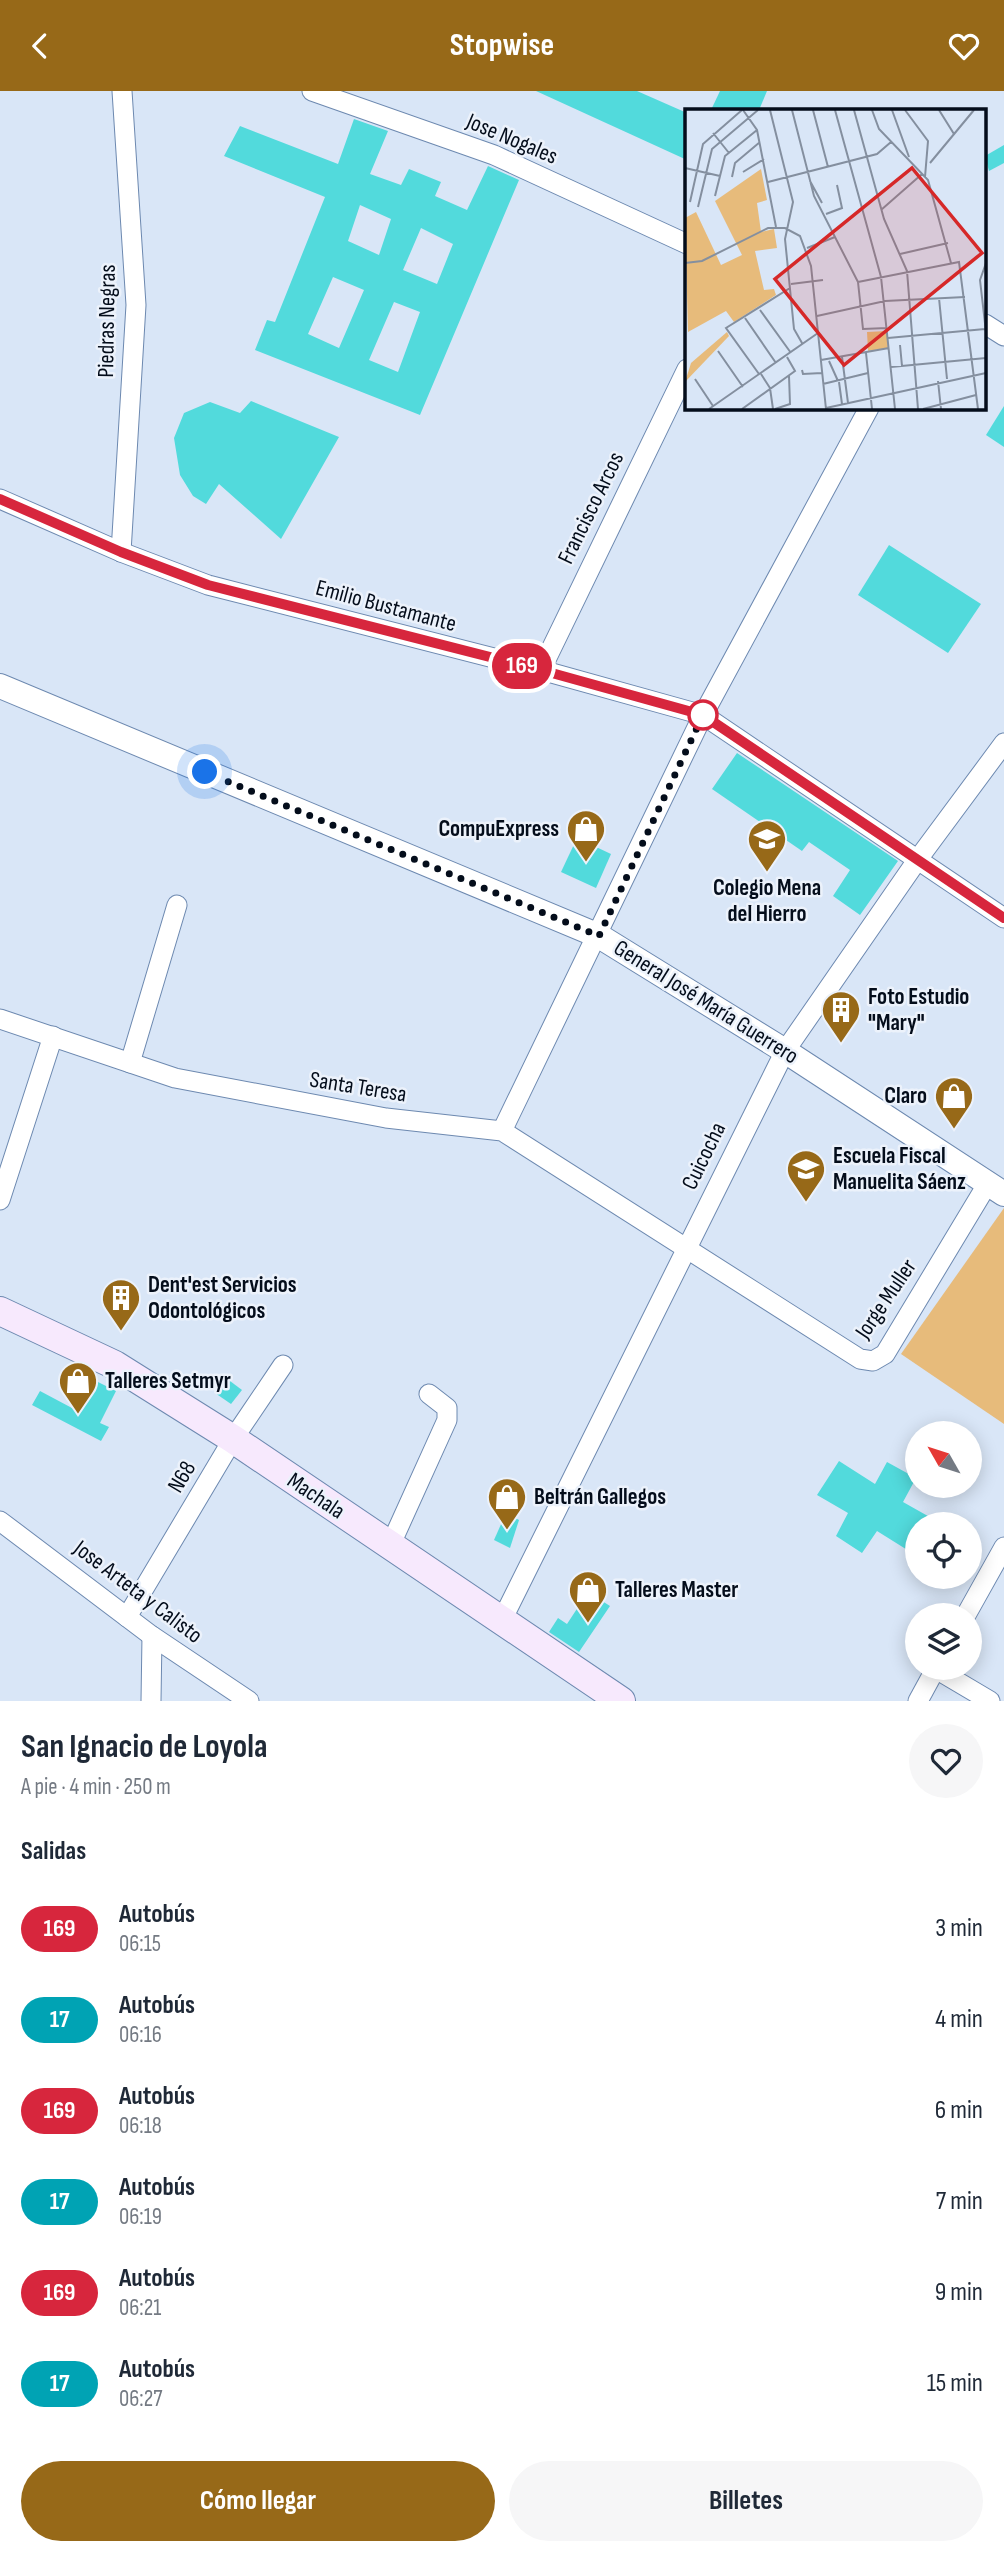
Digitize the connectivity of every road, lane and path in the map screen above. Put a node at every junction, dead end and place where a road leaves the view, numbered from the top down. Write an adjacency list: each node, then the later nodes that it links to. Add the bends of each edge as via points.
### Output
1 (122, 91): 9 (street, Piedras Negras, via 136,305)
2 (312, 91): 3 (street, Jose Nogales, via 494,155)
3 (685, 243)
4 (986, 325): 5 (street)
5 (1004, 336)
6 (685, 373): 10 (street, Francisco Arcos)
7 (868, 409): 12 (street)
8 (0, 499): 9 (street, Emilio Bustamante)
9 (121, 552): 10 (street, Emilio Bustamante, via 208,585)
10 (541, 670): 12 (street, Emilio Bustamante)
11 (0, 686): 17 (street, General José María Guerrero)
12 (703, 715): 14 (street, Emilio Bustamante); 17 (street)
13 (1004, 743): 14 (street, Cuicocha)
14 (918, 859): 16 (street, Emilio Bustamante); 20 (street, Cuicocha)
15 (177, 905): 21 (street)
16 (1004, 918)
17 (599, 936): 20 (street, General José María Guerrero); 22 (street)
18 (0, 1019): 19 (street, Santa Teresa)
19 (53, 1036): 21 (street, Santa Teresa); 24 (street)
20 (785, 1051): 23 (street, General José María Guerrero); 25 (street, Cuicocha)
21 (130, 1063): 22 (street, Santa Teresa, via 175,1078 291,1101)
22 (502, 1131): 25 (street, Santa Teresa)
23 (996, 1189): 25 (street, Jorge Muller, via 885,1355 873,1361 860,1359)
24 (0, 1200)
25 (687, 1246): 35 (street, Cuicocha)
26 (0, 1311): 29 (main road, Machala, via 116,1364)
27 (283, 1365): 29 (street, N68)
28 (429, 1394): 31 (street, via 447,1408 447,1420)
29 (233, 1439): 31 (main road, Machala); 34 (street, N68)
30 (0, 1521): 34 (street, Jose Arteta y Calisto)
31 (390, 1546): 35 (main road, Machala)
32 (1004, 1547): 33 (street)
33 (973, 1603)
34 (127, 1617): 36 (street, Jose Arteta y Calisto)
35 (501, 1622): 41 (main road, Machala)
36 (152, 1636): 39 (street); 40 (street, Jose Arteta y Calisto)
37 (929, 1680): 42 (street)
38 (956, 1680): 43 (street)
39 (151, 1701)
40 (248, 1701)
41 (621, 1701)
42 (918, 1701)
43 (990, 1701)

